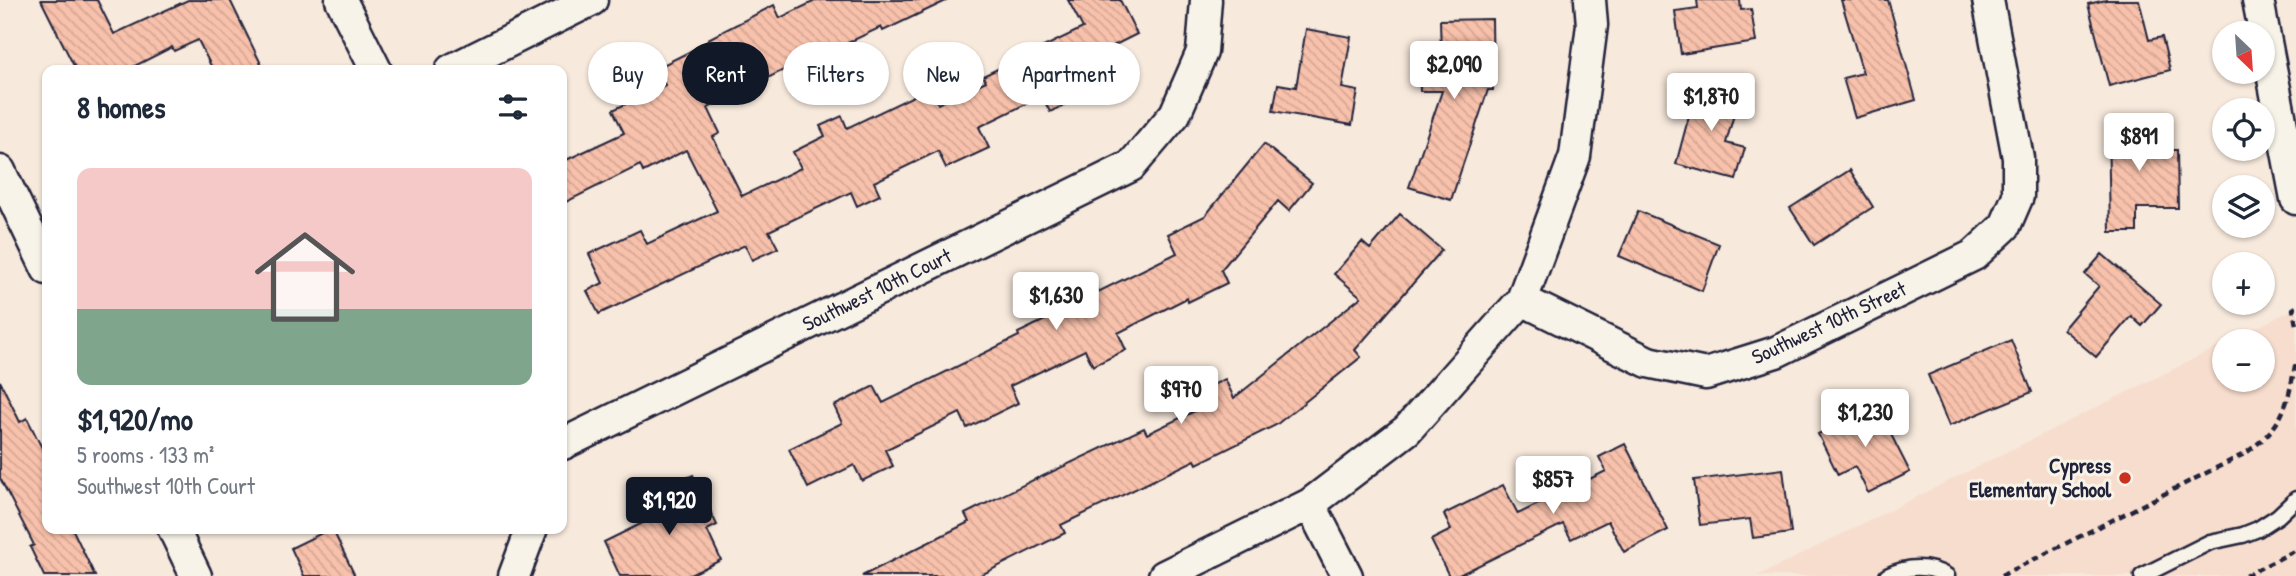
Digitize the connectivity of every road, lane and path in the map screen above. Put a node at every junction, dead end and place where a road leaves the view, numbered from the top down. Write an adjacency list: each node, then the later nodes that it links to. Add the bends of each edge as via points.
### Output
1 (341, 0): 7 (street)
2 (592, 0): 8 (street)
3 (1206, 0): 17 (street, Southwest 10th Court, via 1202,52 1175,114 1131,166)
4 (1590, 0): 13 (street, via 1592,25 1574,156)
5 (1988, 0): 13 (street, Southwest 10th Street, via 2018,158 2018,196 2005,226 1974,255 1776,352 1706,374 1648,362)
6 (2258, 0): 9 (street)
7 (374, 65)
8 (461, 65)
9 (2292, 149): 11 (street)
10 (0, 171): 12 (street)
11 (2296, 199)
12 (42, 259)
13 (1522, 300): 19 (street, via 1407,430)
14 (2296, 307): 15 (path)
15 (2296, 325)
16 (2296, 360): 29 (path, via 2286,408 2262,442)
17 (567, 443)
18 (2296, 499): 30 (lane, via 2258,529 2210,542)
19 (1310, 504): 25 (street); 26 (street)
20 (176, 534): 23 (street)
21 (530, 534): 24 (street)
22 (2296, 550): 31 (path)
23 (196, 576)
24 (514, 576)
25 (1164, 576)
26 (1347, 576)
27 (1887, 576): 28 (lane, via 1907,567 1925,567)
28 (1947, 576)
29 (2001, 576)
30 (2142, 576)
31 (2245, 576)

